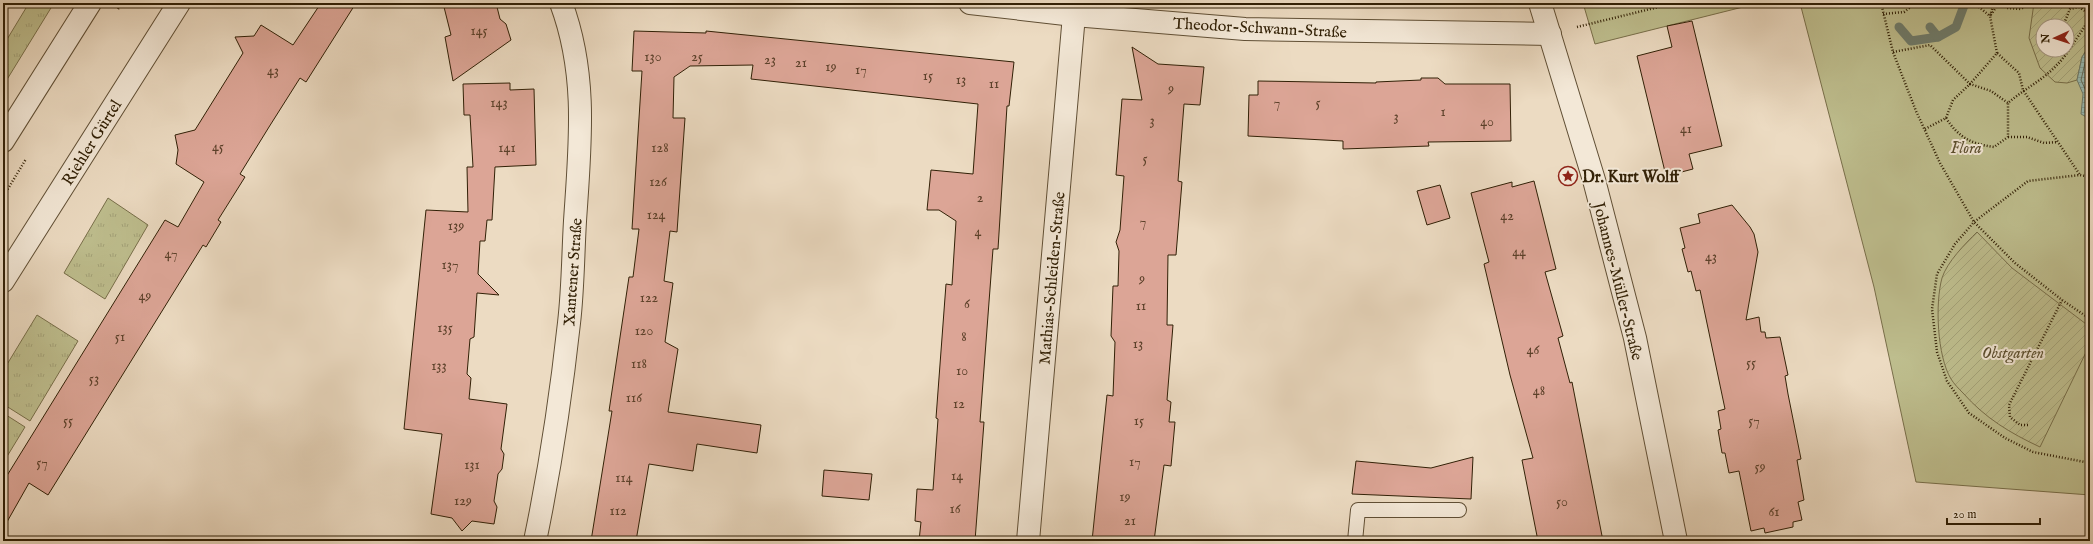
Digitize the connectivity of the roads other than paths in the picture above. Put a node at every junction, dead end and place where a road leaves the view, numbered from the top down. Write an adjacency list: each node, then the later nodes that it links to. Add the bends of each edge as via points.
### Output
1 (90, 3): 8 (street)
2 (179, 3): 9 (street, Riehler Gürtel)
3 (561, 3): 11 (street, Xantener Straße, via 571,29 579,71 579,166 569,322)
4 (970, 3): 6 (street, Theodor-Schwann-Straße)
5 (1540, 3): 7 (street, Johannes-Müller-Straße)
6 (1074, 15): 7 (street, Theodor-Schwann-Straße, via 1245,29); 12 (street, Mathias-Schleiden-Straße)
7 (1550, 34): 14 (street, Johannes-Müller-Straße, via 1594,180 1635,338)
8 (3, 141)
9 (3, 281)
10 (1459, 510): 13 (lane, via 1358,510)
11 (535, 541)
12 (1028, 541)
13 (1356, 541)
14 (1676, 541)

